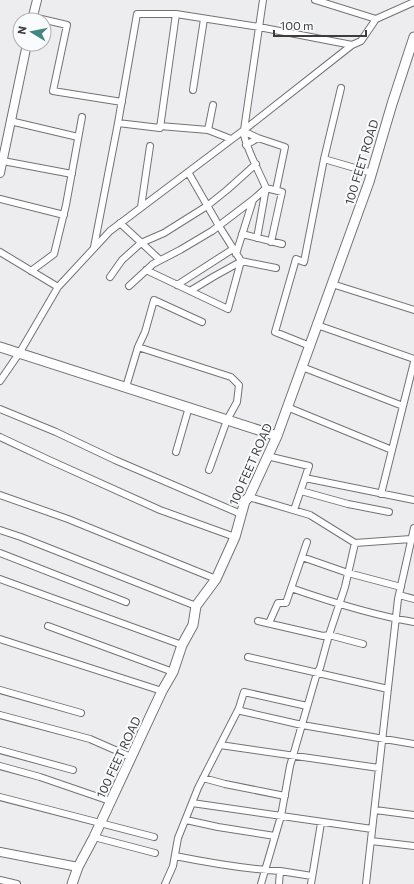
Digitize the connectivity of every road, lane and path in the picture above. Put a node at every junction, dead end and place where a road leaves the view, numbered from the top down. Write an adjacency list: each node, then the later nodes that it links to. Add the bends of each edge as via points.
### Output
1 (37, 0): 5 (street)
2 (262, 0): 10 (street)
3 (315, 0): 8 (street)
4 (414, 2): 8 (street)
5 (34, 12)
6 (176, 14): 7 (street); 16 (street, via 137,14); 21 (street)
7 (204, 19): 10 (street); 15 (street)
8 (376, 19): 12 (street, via 361,41)
9 (52, 22): 16 (street, via 67,25 52,92)
10 (259, 26): 12 (street); 23 (street)
11 (414, 37): 34 (main road, 100 FEET ROAD)
12 (352, 45): 23 (street)
13 (25, 52): 19 (street)
14 (341, 88): 29 (street)
15 (193, 90)
16 (122, 102): 20 (street)
17 (213, 105): 22 (street)
18 (82, 117): 24 (street)
19 (10, 121): 24 (street); 30 (street)
20 (118, 123): 21 (street); 50 (street)
21 (160, 126): 22 (street)
22 (208, 130): 26 (street)
23 (243, 130): 25 (street); 26 (street); 27 (street)
24 (78, 137): 35 (street)
25 (258, 138): 27 (street); 37 (street, via 285,147)
26 (231, 139): 32 (street)
27 (246, 145): 31 (street)
28 (150, 146): 41 (street)
29 (324, 159): 34 (street); 67 (street, via 304,262 296,259 275,332)
30 (3, 161): 33 (street); 35 (street)
31 (256, 164): 36 (street); 40 (street)
32 (188, 172): 40 (street); 41 (street)
33 (0, 173)
34 (372, 173): 59 (main road, 100 FEET ROAD)
35 (72, 174): 42 (street)
36 (266, 188): 37 (street); 39 (street); 46 (street)
37 (276, 190): 47 (street, via 282,192)
38 (0, 199): 42 (street)
39 (254, 199): 44 (street); 45 (street)
40 (207, 206): 44 (street); 48 (street, via 164,233)
41 (141, 207): 43 (street)
42 (64, 215): 57 (street, via 54,254)
43 (120, 223): 48 (street); 50 (street)
44 (218, 226): 51 (street); 53 (street)
45 (242, 234): 46 (street); 51 (street)
46 (257, 238): 47 (street)
47 (271, 242): 49 (street)
48 (141, 243): 53 (street); 58 (street, via 122,260)
49 (282, 244)
50 (94, 247): 62 (street)
51 (234, 251): 54 (street); 60 (street)
52 (0, 252): 57 (street)
53 (160, 260): 56 (street)
54 (241, 261): 55 (street); 63 (street); 63 (street, via 228,309)
55 (276, 268)
56 (146, 270): 60 (street); 61 (street)
57 (31, 271): 62 (street)
58 (110, 277)
59 (332, 284): 64 (street); 66 (main road, 100 FEET ROAD)
60 (177, 285): 63 (street)
61 (129, 286)
62 (58, 287): 70 (street)
63 (190, 291)
64 (414, 310)
65 (202, 322): 69 (street, via 154,300)
66 (317, 325): 67 (main road, 100 FEET ROAD); 71 (street)
67 (310, 346): 73 (main road, 100 FEET ROAD)
68 (0, 347): 70 (main road)
69 (138, 347): 75 (street); 80 (street, via 232,377 239,385 237,402)
70 (20, 352): 74 (street); 75 (main road)
71 (414, 358)
72 (414, 362): 76 (street)
73 (302, 367): 76 (street); 78 (main road, 100 FEET ROAD)
74 (0, 381)
75 (126, 387): 77 (main road)
76 (403, 406): 83 (street)
77 (189, 407): 80 (main road); 84 (street)
78 (287, 407): 81 (main road, 100 FEET ROAD); 83 (street)
79 (0, 409): 95 (street)
80 (227, 420): 81 (main road); 86 (street)
81 (277, 436): 85 (main road, 100 FEET ROAD)
82 (0, 437): 98 (street, via 160,510)
83 (392, 450): 89 (street)
84 (176, 452)
85 (268, 456): 87 (street, via 309,466); 91 (main road, 100 FEET ROAD)
86 (209, 470)
87 (305, 478): 88 (street); 89 (street)
88 (301, 491): 93 (street); 94 (street)
89 (381, 494): 92 (street)
90 (0, 495): 108 (street, via 68,519)
91 (249, 497): 93 (street); 95 (main road, 100 FEET ROAD)
92 (414, 500)
93 (294, 510): 101 (street, via 310,515)
94 (389, 512)
95 (241, 514): 98 (main road, 100 FEET ROAD)
96 (414, 528): 99 (street)
97 (0, 530): 115 (street)
98 (235, 537): 108 (main road, 100 FEET ROAD)
99 (411, 539): 101 (street); 104 (street)
100 (307, 542): 103 (street)
101 (355, 544): 106 (street)
102 (0, 553): 113 (street)
103 (302, 557): 106 (street); 110 (street)
104 (406, 563): 105 (street); 109 (street)
105 (414, 565)
106 (348, 573): 109 (street); 114 (street)
107 (0, 579): 124 (street)
108 (216, 579): 115 (main road, 100 FEET ROAD)
109 (401, 587): 111 (street)
110 (291, 588): 114 (street); 119 (street, via 286,603 278,604)
111 (399, 596): 112 (street); 116 (street)
112 (414, 598)
113 (126, 602)
114 (339, 605): 116 (street); 121 (street)
115 (196, 606): 124 (main road, 100 FEET ROAD, via 193,625)
116 (396, 620): 118 (street); 128 (street)
117 (258, 621): 119 (street)
118 (414, 622)
119 (269, 623): 121 (street)
120 (48, 626): 126 (street)
121 (329, 635): 123 (street); 127 (street)
122 (0, 639): 130 (street)
123 (363, 644)
124 (182, 645): 126 (main road, 100 FEET ROAD)
125 (248, 657): 127 (street)
126 (173, 672): 130 (main road, 100 FEET ROAD)
127 (317, 673): 128 (street); 131 (street)
128 (388, 689): 136 (street)
129 (0, 690): 133 (street)
130 (162, 691): 141 (main road, 100 FEET ROAD)
131 (307, 706): 132 (street, via 244,692); 135 (street)
132 (239, 708): 135 (street, via 242,711); 138 (street)
133 (80, 713)
134 (0, 715): 141 (street, via 90,739)
135 (302, 725): 136 (street); 140 (street)
136 (382, 738): 137 (street); 143 (street)
137 (414, 744)
138 (220, 745): 140 (street); 145 (street)
139 (0, 750): 144 (street)
140 (293, 756): 143 (street); 146 (street)
141 (131, 757): 148 (main road, 100 FEET ROAD)
142 (0, 766): 148 (street)
143 (379, 768): 150 (street)
144 (73, 770)
145 (203, 778): 146 (street); 149 (street)
146 (285, 796): 152 (street)
147 (0, 797): 155 (street)
148 (110, 801): 155 (main road, 100 FEET ROAD)
149 (192, 803): 152 (street); 153 (street)
150 (375, 810): 151 (street); 156 (street)
151 (414, 815)
152 (281, 816): 154 (street); 157 (street)
153 (186, 820): 157 (street); 164 (street, via 178,838)
154 (321, 823): 156 (street); 168 (street)
155 (100, 824): 158 (street); 159 (main road, 100 FEET ROAD)
156 (372, 829): 160 (street)
157 (275, 836): 166 (street)
158 (154, 837)
159 (94, 838): 163 (street); 165 (main road, 100 FEET ROAD)
160 (371, 841): 161 (street); 176 (street)
161 (414, 846)
162 (0, 852): 165 (street)
163 (155, 852)
164 (175, 856): 166 (street); 172 (street)
165 (78, 867): 171 (main road, 100 FEET ROAD)
166 (264, 870): 167 (street); 173 (street)
167 (280, 871): 168 (street); 174 (street)
168 (312, 876): 175 (street)
169 (0, 880): 170 (street)
170 (17, 884)
171 (72, 884)
172 (165, 884)
173 (261, 884)
174 (279, 884)
175 (311, 884)
176 (366, 884)

